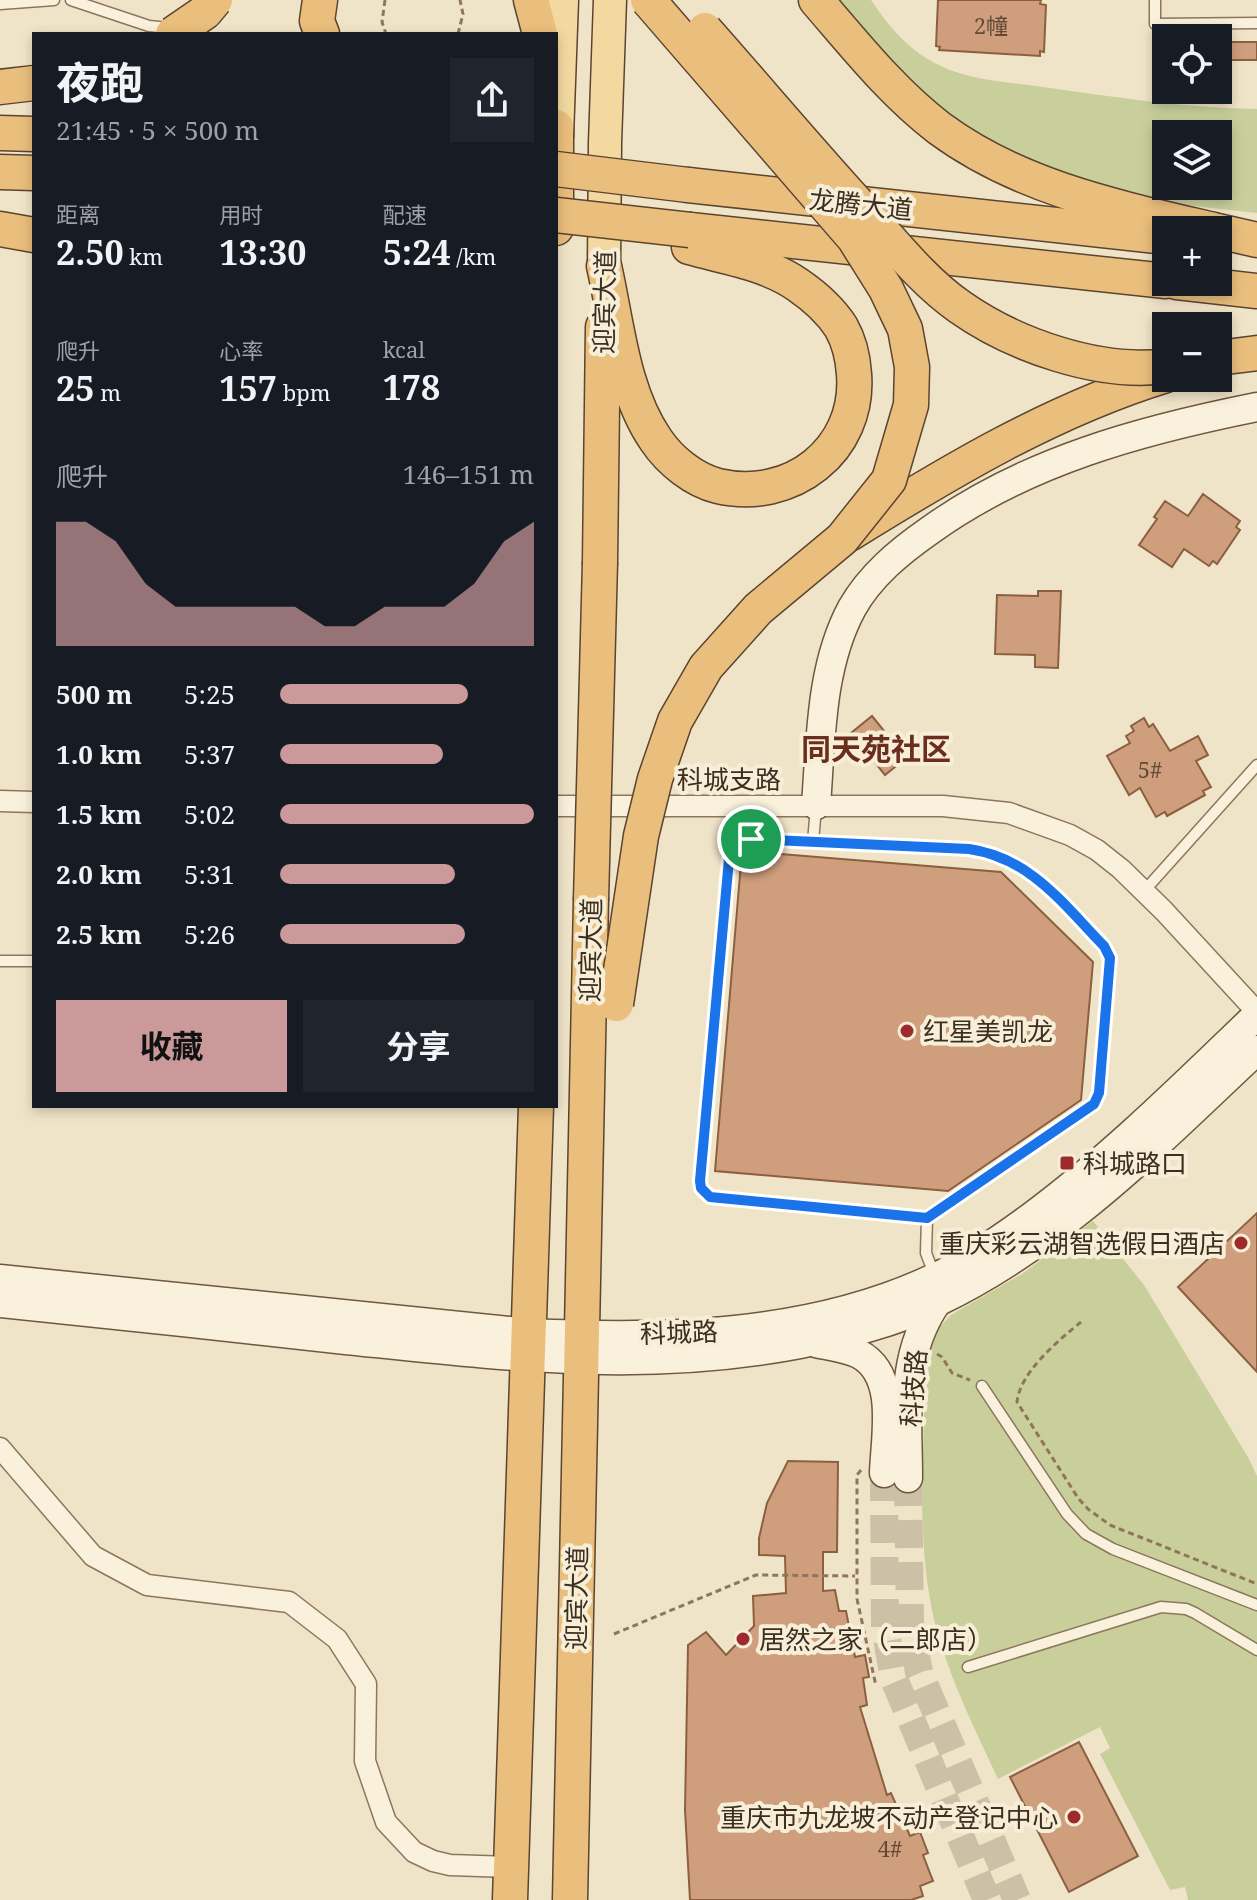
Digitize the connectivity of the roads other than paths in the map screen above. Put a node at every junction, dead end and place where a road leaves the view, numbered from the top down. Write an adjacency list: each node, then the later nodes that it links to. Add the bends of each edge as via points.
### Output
1 (54, 0): 11 (lane)
2 (71, 0): 12 (lane, via 149,26 190,29)
3 (320, 0): 15 (highway)
4 (531, 0): 16 (highway)
5 (562, 0): 21 (main road)
6 (610, 0): 36 (main road, 迎宾大道)
7 (648, 0): 43 (highway, bridge, via 854,238 905,329 912,367 903,438 889,480)
8 (679, 0): 40 (highway, bridge, via 899,251 960,307 1041,350)
9 (816, 0): 24 (highway, via 887,82 940,128 996,163 1057,189)
10 (1155, 0): 13 (lane, via 1155,24)
11 (0, 4)
12 (216, 10): 14 (highway, bridge)
13 (1257, 23)
14 (176, 32)
15 (321, 32)
16 (539, 32)
17 (32, 83): 18 (highway)
18 (0, 87)
19 (0, 133): 20 (highway)
20 (32, 134)
21 (563, 154): 25 (highway); 31 (highway, 龙腾大道, bridge, via 688,185)
22 (0, 172): 23 (highway)
23 (32, 173)
24 (1155, 216)
25 (562, 220): 32 (highway, 龙腾大道, bridge)
26 (0, 221): 27 (highway)
27 (32, 221)
28 (0, 229): 30 (highway)
29 (1232, 234): 33 (highway)
30 (32, 235)
31 (1152, 235)
32 (690, 238): 36 (highway, via 796,283 842,328 855,386 849,417 838,441 798,478 768,489 735,490 705,482 657,442 637,406); 37 (highway, 龙腾大道)
33 (1257, 240)
34 (1232, 244): 35 (highway)
35 (1257, 247)
36 (604, 266): 56 (highway, 迎宾大道, bridge)
37 (1152, 280)
38 (1232, 288): 39 (highway)
39 (1257, 291)
40 (1152, 367)
41 (1152, 380): 43 (highway, via 1088,403 955,468)
42 (1257, 407): 47 (main road, via 1127,437 1050,465 941,522 887,564 852,609 832,665)
43 (842, 539): 56 (highway, bridge, via 758,609 706,667 675,721 641,836 616,1004)
44 (1257, 765): 50 (lane)
45 (0, 801): 46 (street)
46 (32, 802)
47 (816, 805): 48 (street, 科城支路); 49 (lane); 50 (street, 科城支路, via 943,806 1040,821 1097,850)
48 (558, 806)
49 (813, 842): 57 (lane, via 751,839 731,851 701,1188 710,1197); 57 (lane, via 969,849 997,855 1033,874 1110,958 1094,1104)
50 (1145, 890): 53 (street, 科城支路)
51 (0, 961): 52 (lane)
52 (32, 961)
53 (1257, 1013): 59 (main road, 科城路, via 1117,1149)
54 (1257, 1050): 59 (main road, 科城路, via 1093,1200 1009,1260)
55 (536, 1108): 62 (highway)
56 (587, 1130): 63 (highway, 迎宾大道)
57 (927, 1218): 59 (lane, via 926,1253)
58 (0, 1279): 62 (main road, 科城路)
59 (937, 1290): 61 (main road, 科城路, via 883,1324); 61 (main road, 科技路, via 912,1353 908,1396 885,1473 886,1406 879,1374 859,1354); 63 (main road, 科城路, via 782,1324)
60 (0, 1303): 62 (main road, 科城路)
61 (811, 1342): 63 (main road, 科城路, via 676,1359)
62 (528, 1346): 63 (main road, 科城路); 66 (highway)
63 (582, 1348): 68 (highway, 迎宾大道)
64 (982, 1386): 67 (lane, via 1067,1514 1086,1534)
65 (0, 1448): 71 (street, via 93,1556 147,1585 289,1602 337,1639 366,1684 365,1761 386,1822 414,1852)
66 (524, 1471): 68 (highway, via 539,1437 555,1435 564,1441 566,1575); 71 (highway)
67 (1257, 1605)
68 (576, 1626): 73 (highway, 迎宾大道)
69 (1257, 1650): 70 (lane, via 1195,1613 1161,1607)
70 (968, 1667)
71 (510, 1884): 72 (main road)
72 (493, 1900)
73 (570, 1900)

